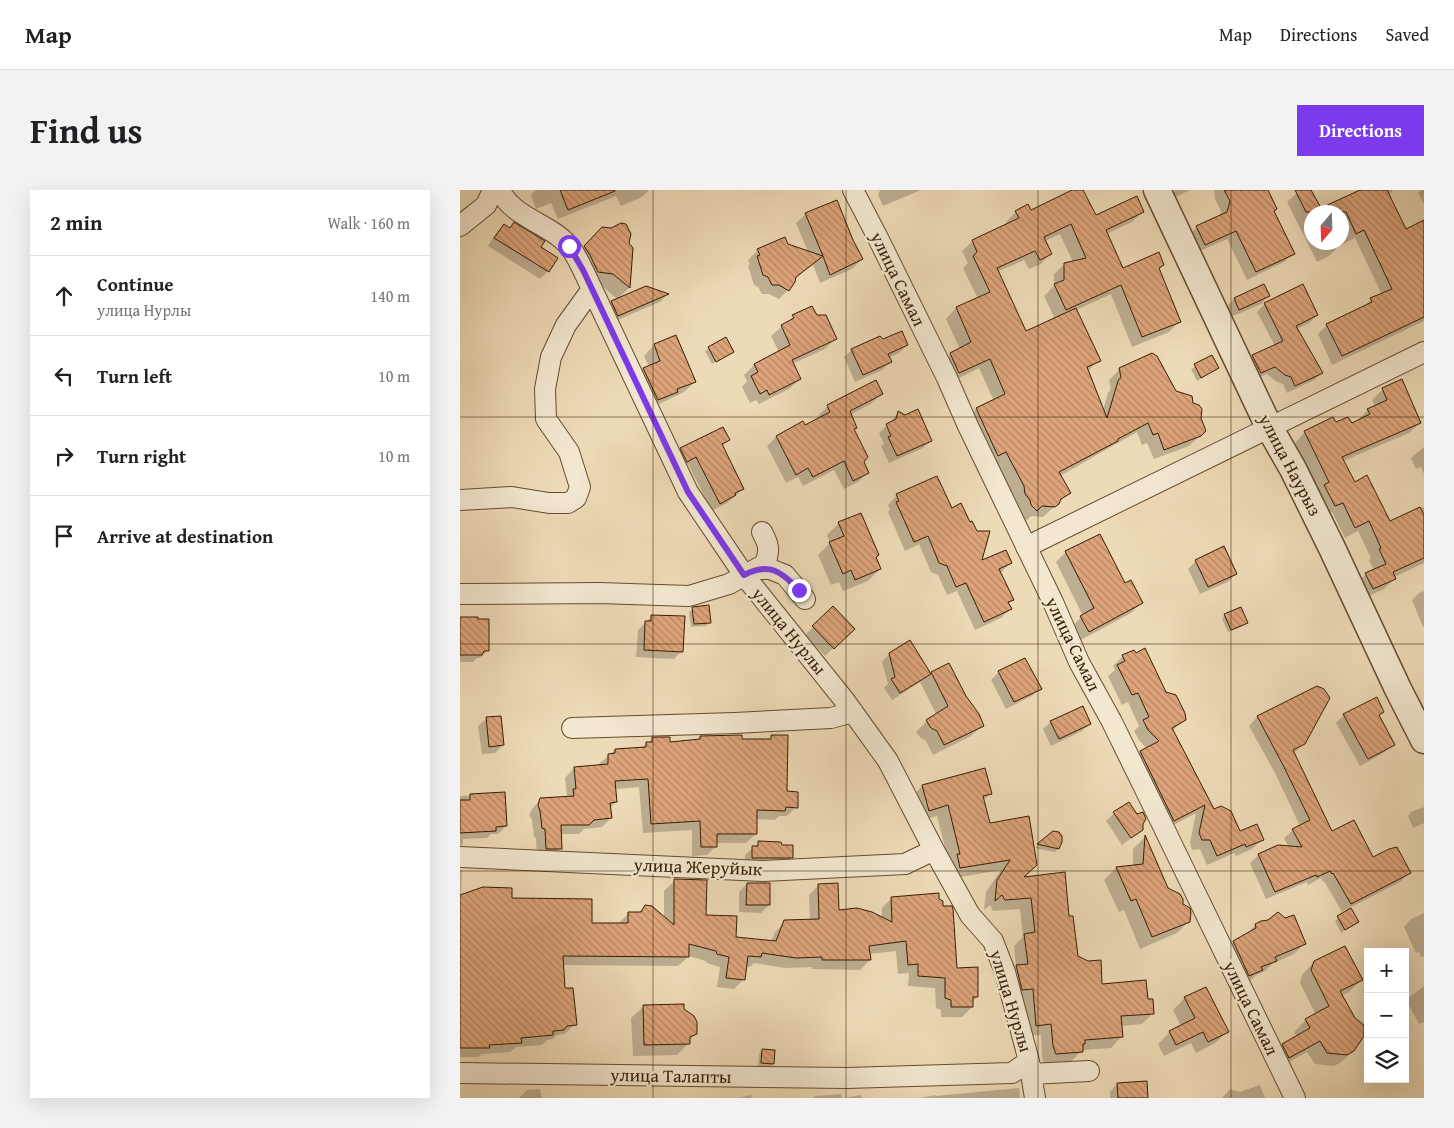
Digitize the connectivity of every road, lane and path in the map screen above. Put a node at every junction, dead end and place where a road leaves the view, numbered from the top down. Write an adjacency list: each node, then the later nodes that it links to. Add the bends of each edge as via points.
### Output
1 (493, 190): 5 (street, via 486,205)
2 (500, 190): 6 (street, улица Нурлы, via 515,210 545,226 569,246)
3 (853, 190): 11 (street, улица Самал, via 947,378)
4 (1157, 190): 8 (street, улица Наурыз)
5 (460, 226)
6 (592, 289): 9 (street, via 566,325 551,357 545,389 546,419 569,452 580,487 576,498 568,503 512,497); 12 (street, улица Нурлы, via 688,492)
7 (1424, 352): 8 (street)
8 (1269, 428): 11 (street); 17 (street, улица Наурыз, via 1306,495)
9 (460, 500)
10 (762, 532): 12 (street, via 769,544 768,556 765,564)
11 (1026, 547): 24 (street, улица Самал, via 1079,662 1112,722)
12 (750, 572): 13 (street, via 729,584 688,596); 14 (street, via 770,568 785,575); 15 (street, улица Нурлы)
13 (460, 594)
14 (805, 598)
15 (853, 712): 16 (street, via 831,718); 18 (street, улица Нурлы, via 888,761)
16 (572, 728)
17 (1424, 740)
18 (934, 850): 19 (street, улица Жеруйык, via 905,864 763,871); 20 (street, улица Нурлы, via 970,915 993,941 1006,972)
19 (460, 858)
20 (1030, 1068): 21 (street); 22 (street, улица Талапты, via 1012,1074 847,1078); 23 (street, улица Нурлы)
21 (1089, 1071)
22 (460, 1073)
23 (1035, 1098)
24 (1295, 1098)

